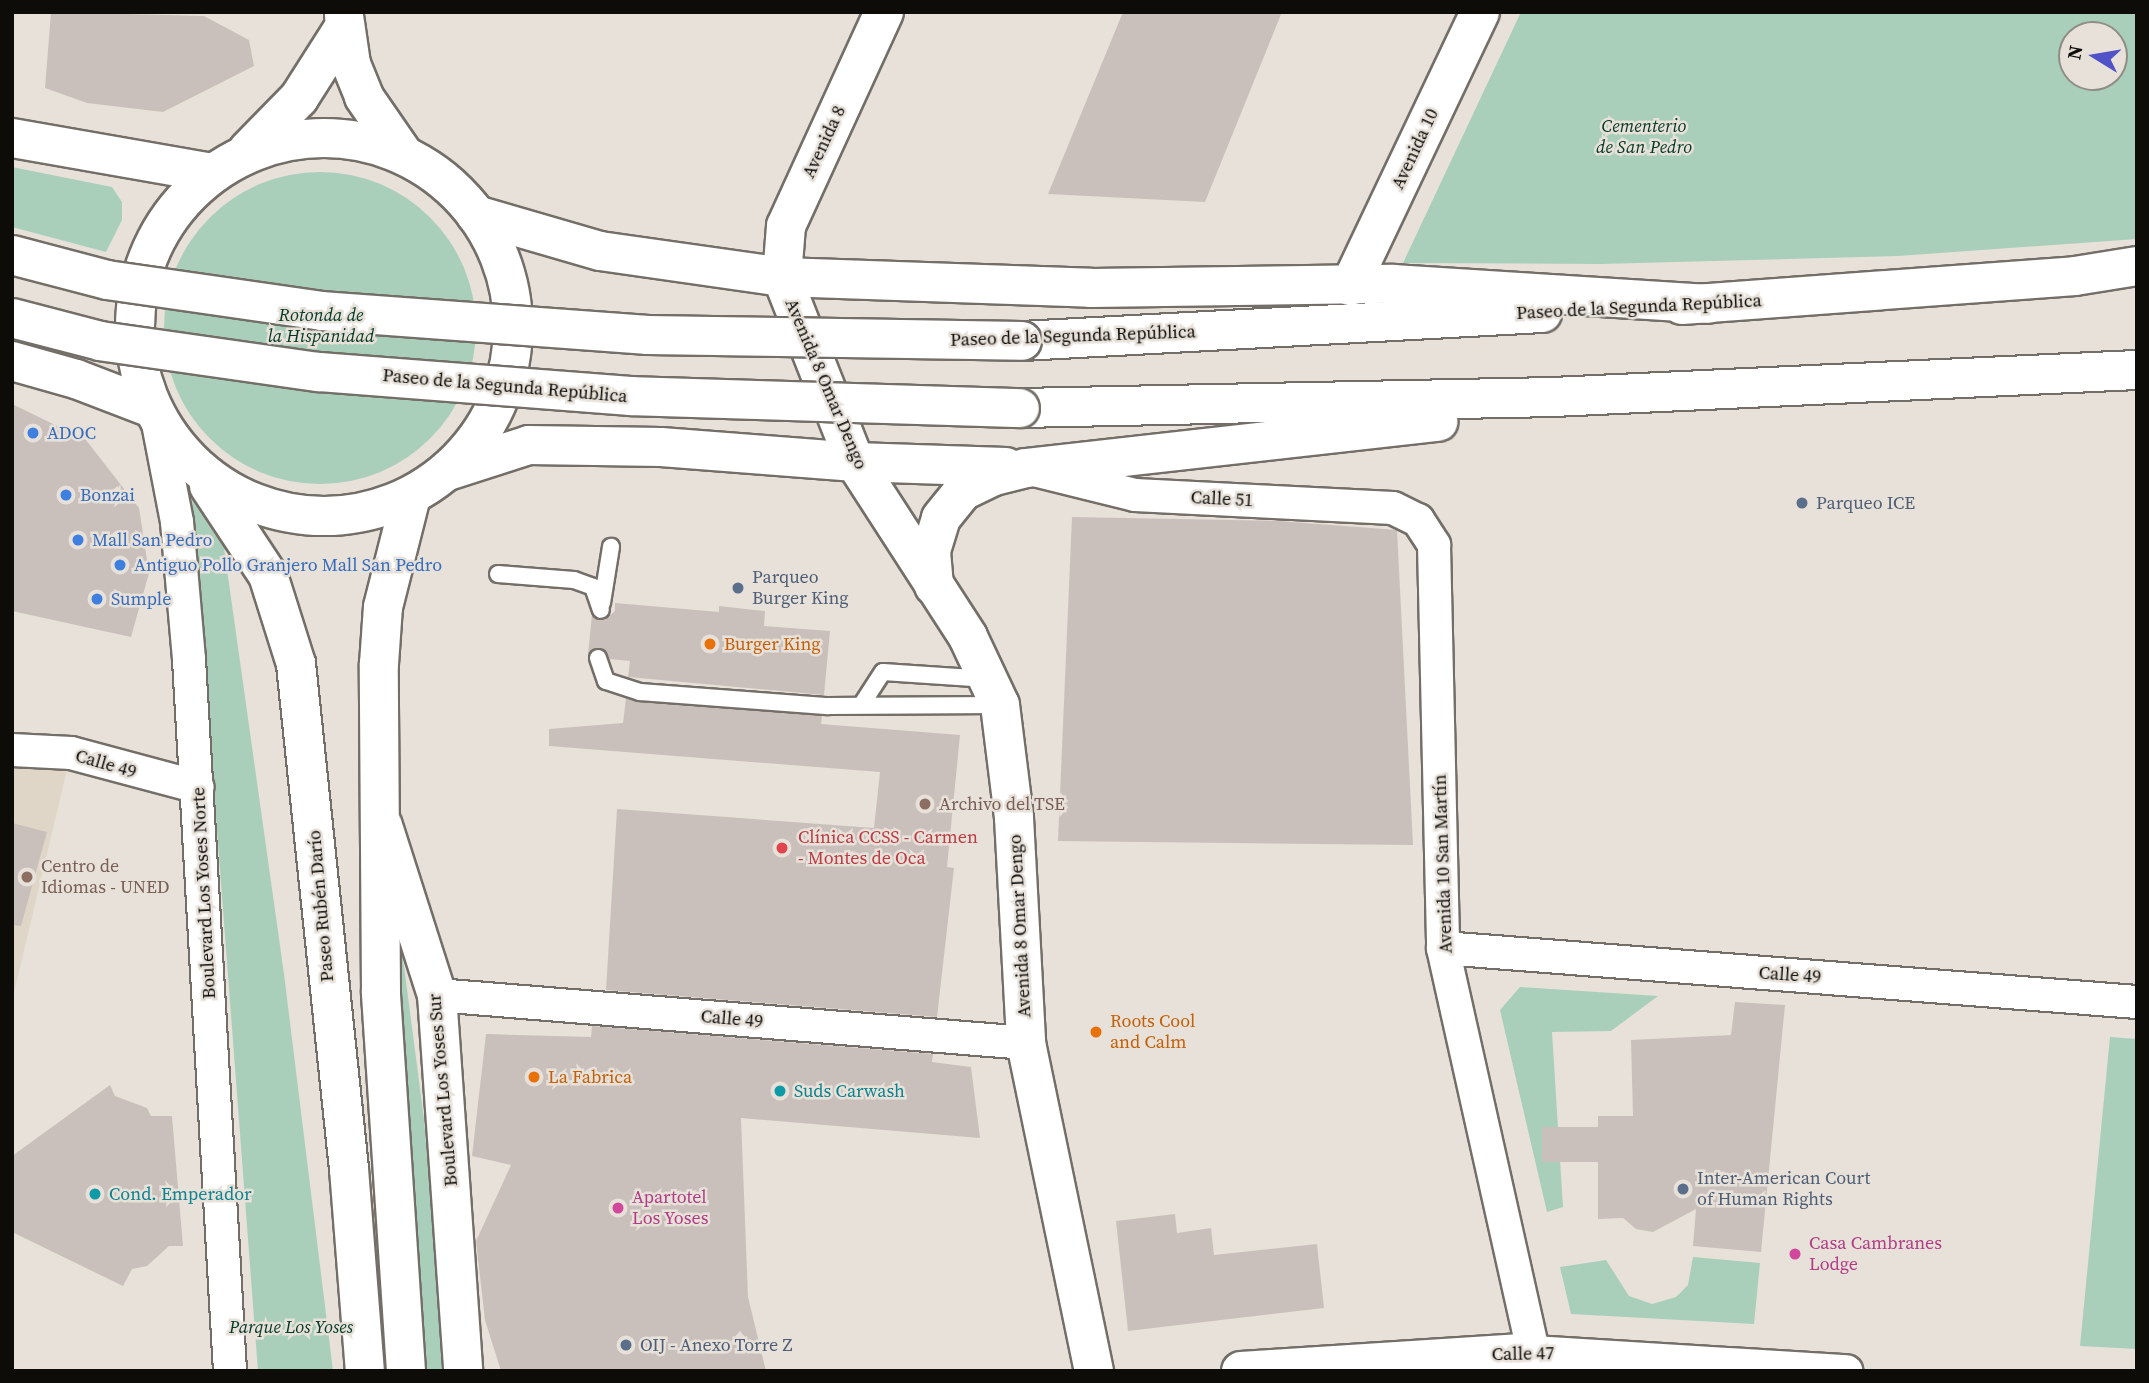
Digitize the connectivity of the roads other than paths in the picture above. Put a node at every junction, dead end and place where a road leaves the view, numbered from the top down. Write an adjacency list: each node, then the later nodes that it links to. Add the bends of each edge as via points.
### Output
1 (884, 12): 10 (main road, Avenida 8, via 786,226)
2 (1480, 12): 11 (main road, Avenida 10)
3 (343, 20): 5 (main road, via 364,97); 6 (main road, via 299,98)
4 (12, 138): 6 (main road)
5 (404, 155): 6 (main road, via 365,142 323,137 282,142); 7 (main road, via 432,171)
6 (227, 164): 17 (main road, via 175,209 149,255 135,306 137,359)
7 (477, 215): 10 (main road, via 600,251); 21 (main road, via 497,250 509,289 511,343 494,409 473,443)
8 (12, 255): 12 (main road, Paseo de la Segunda República, bridge, via 107,279 321,311 648,335 1022,341)
9 (2137, 266): 12 (main road, Paseo de la Segunda República, via 2075,276)
10 (782, 277): 11 (main road, via 1091,288); 18 (main road, Avenida 8 Omar Dengo)
11 (1350, 286): 12 (main road, via 1523,290)
12 (1708, 304)
13 (12, 318): 16 (main road, Paseo de la Segunda República, bridge, via 100,341 319,372 631,396 1020,408)
14 (12, 361): 17 (main road, via 76,379)
15 (2137, 370): 16 (main road, Paseo de la Segunda República)
16 (1553, 397): 20 (main road, via 1481,417)
17 (155, 413): 19 (main road); 31 (street, Boulevard Los Yoses Norte, via 177,522)
18 (855, 462): 20 (main road); 21 (main road, via 661,447 529,445); 26 (main road, Avenida 8 Omar Dengo)
19 (195, 468): 22 (main road, via 243,500 299,516 356,515); 39 (main road, Paseo Rubén Darío, via 243,532 268,575 296,664 349,1169)
20 (1026, 468): 23 (street, Calle 51, via 1135,495 1393,508); 26 (main road, via 994,475 963,491 941,518 930,551)
21 (445, 472): 22 (main road)
22 (411, 496): 32 (main road, via 383,607)
23 (1418, 520): 33 (street, Avenida 10 San Martín, via 1434,545)
24 (611, 547): 25 (lane, via 601,610 593,587 575,580)
25 (498, 574)
26 (934, 586): 28 (main road, Avenida 8 Omar Dengo)
27 (598, 658): 29 (lane, via 606,681 640,692 828,706)
28 (995, 692): 29 (lane); 29 (lane, via 883,672); 36 (main road, Avenida 8 Omar Dengo, via 1014,818)
29 (862, 704)
30 (12, 750): 31 (street, Calle 49, via 71,753)
31 (198, 787): 38 (street, Boulevard Los Yoses Norte)
32 (380, 817): 34 (main road, Boulevard Los Yoses Sur); 40 (main road, via 381,991)
33 (1443, 948): 35 (street, Calle 49); 37 (street, Avenida 10 San Martín)
34 (438, 995): 36 (street, Calle 49); 41 (main road, Boulevard Los Yoses Sur)
35 (2137, 1002)
36 (1026, 1043): 42 (main road, Avenida 8 Omar Dengo)
37 (1534, 1361): 43 (main road, Calle 47); 44 (street, Calle 47)
38 (230, 1371)
39 (365, 1371)
40 (405, 1371)
41 (463, 1371)
42 (1094, 1371)
43 (1241, 1371)
44 (1846, 1371)

